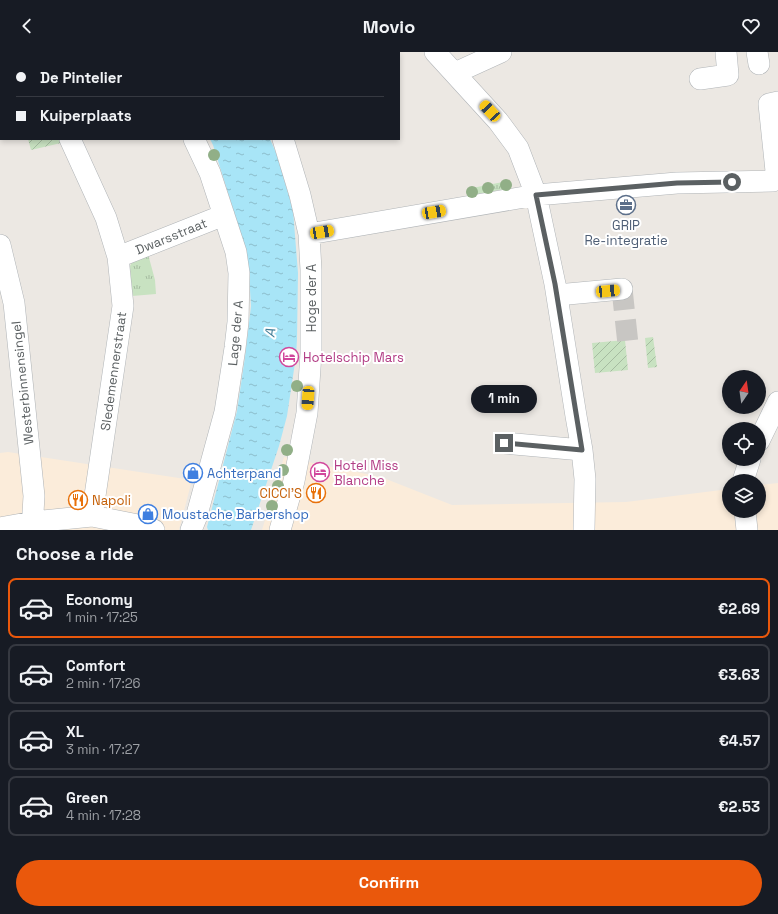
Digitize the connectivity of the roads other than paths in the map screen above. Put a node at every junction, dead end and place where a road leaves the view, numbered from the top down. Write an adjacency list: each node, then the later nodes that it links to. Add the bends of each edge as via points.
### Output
1 (435, 52): 4 (street)
2 (501, 52): 4 (street)
3 (726, 52): 5 (street, via 728,75)
4 (455, 74): 11 (street, via 498,121 518,148)
5 (700, 79)
6 (778, 102): 10 (street, via 769,104)
7 (70, 140): 15 (street, Sledemennerstraat, via 106,218)
8 (194, 140): 12 (street, Lage der A, via 210,173)
9 (282, 140): 13 (street, Hoge der A)
10 (776, 183): 11 (street, via 677,183)
11 (536, 195): 13 (street); 17 (street)
12 (224, 215): 15 (street, Dwarsstraat); 27 (street, Lage der A, via 236,252 239,273 238,322 225,412)
13 (309, 234): 28 (street, Hoge der A, via 311,353 307,413 294,481)
14 (0, 245): 24 (street, Westerbinnensingel, via 14,303 34,496)
15 (118, 257): 22 (street, Sledemennerstraat, via 123,306)
16 (622, 290): 17 (street)
17 (557, 295): 21 (street)
18 (778, 402): 19 (street)
19 (766, 427)
20 (504, 443): 21 (street)
21 (582, 450): 29 (street, via 585,479)
22 (92, 516): 24 (street); 26 (street)
23 (745, 518): 30 (street)
24 (32, 526): 25 (street)
25 (0, 528)
26 (154, 530)
27 (191, 530)
28 (280, 530)
29 (584, 530)
30 (746, 530)

